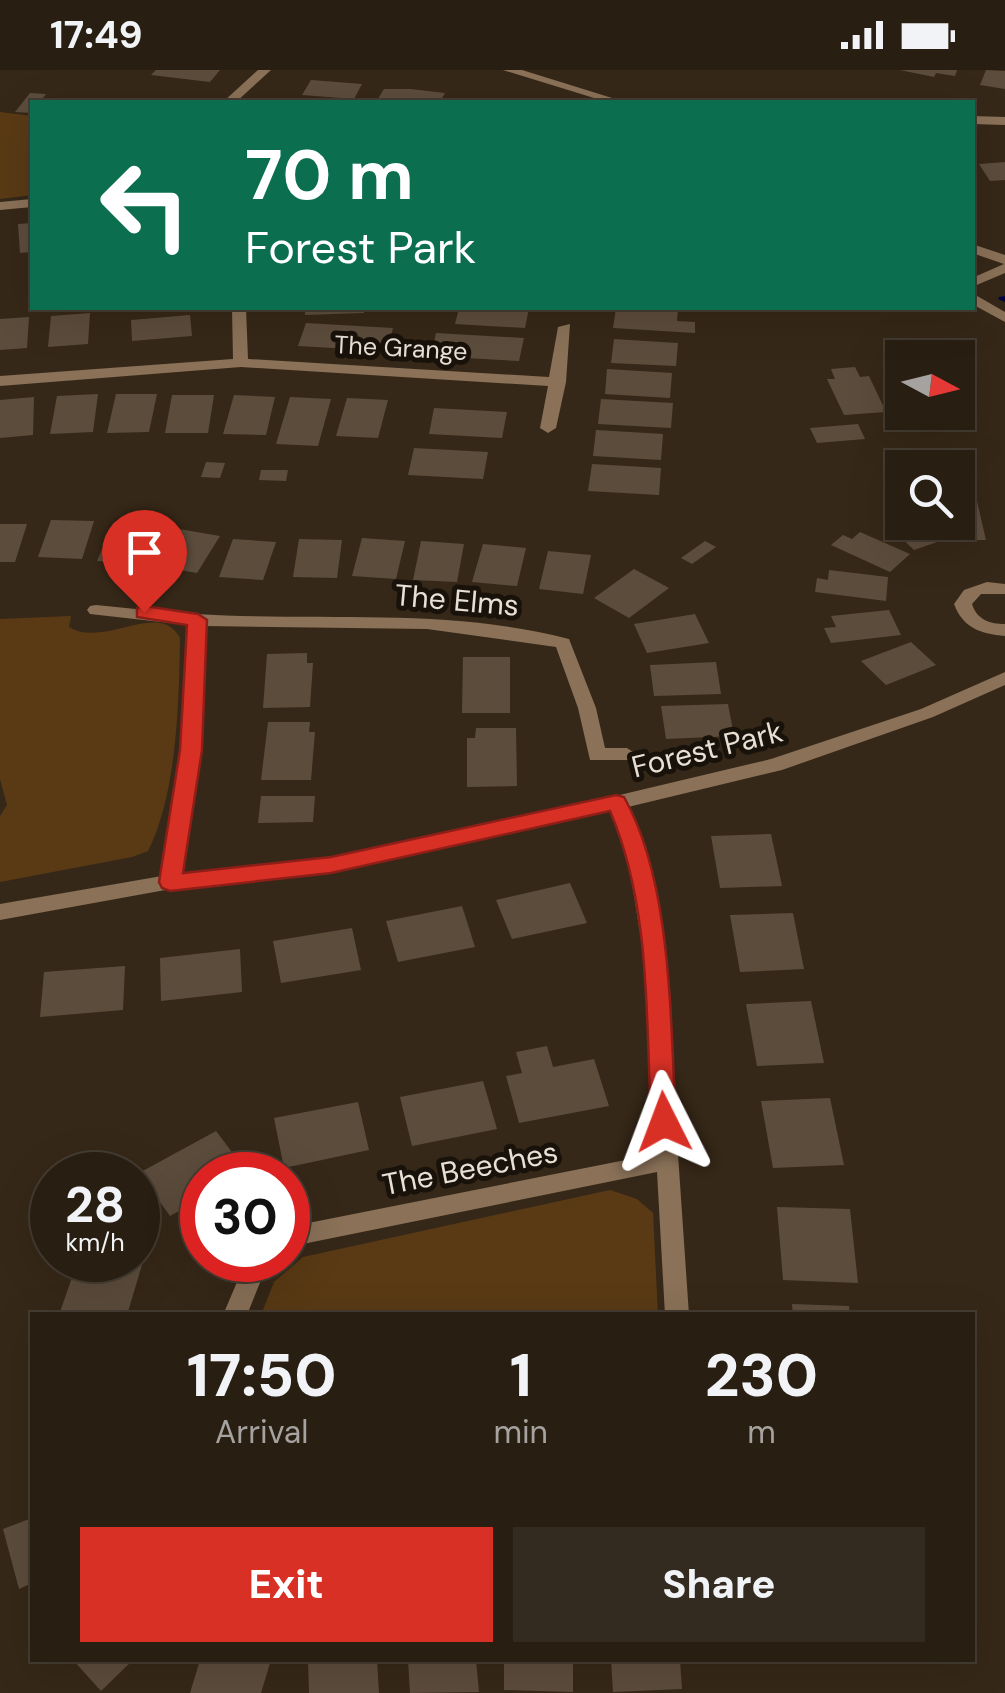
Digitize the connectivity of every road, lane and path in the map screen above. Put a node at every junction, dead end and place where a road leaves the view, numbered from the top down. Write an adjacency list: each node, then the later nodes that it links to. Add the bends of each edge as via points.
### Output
1 (265, 70): 3 (street)
2 (509, 70): 4 (street)
3 (231, 100)
4 (611, 100)
5 (975, 120): 6 (street)
6 (1005, 121)
7 (30, 203): 8 (street)
8 (0, 206)
9 (975, 249): 10 (street)
10 (1005, 264): 11 (street)
11 (975, 281)
12 (975, 300): 14 (street)
13 (239, 310): 16 (street)
14 (1005, 318)
15 (565, 326): 18 (street)
16 (241, 363): 17 (street, The Grange); 18 (street, The Grange)
17 (0, 381)
18 (558, 382): 19 (street)
19 (548, 428)
20 (1005, 589): 23 (street, via 981,588 964,604 978,624)
21 (96, 610): 22 (street, The Elms)
22 (198, 620): 25 (street, The Elms, via 469,628 563,643 596,755); 27 (street, via 192,736)
23 (1005, 630)
24 (1002, 683): 26 (street, Forest Park, via 847,743)
25 (627, 754)
26 (616, 802): 27 (street, Forest Park, via 331,865); 29 (street, via 636,846 655,964)
27 (170, 882): 28 (street, Forest Park)
28 (0, 912)
29 (666, 1161): 30 (street, The Beeches); 33 (street)
30 (310, 1233)
31 (248, 1282): 32 (street)
32 (236, 1312)
33 (677, 1312)

